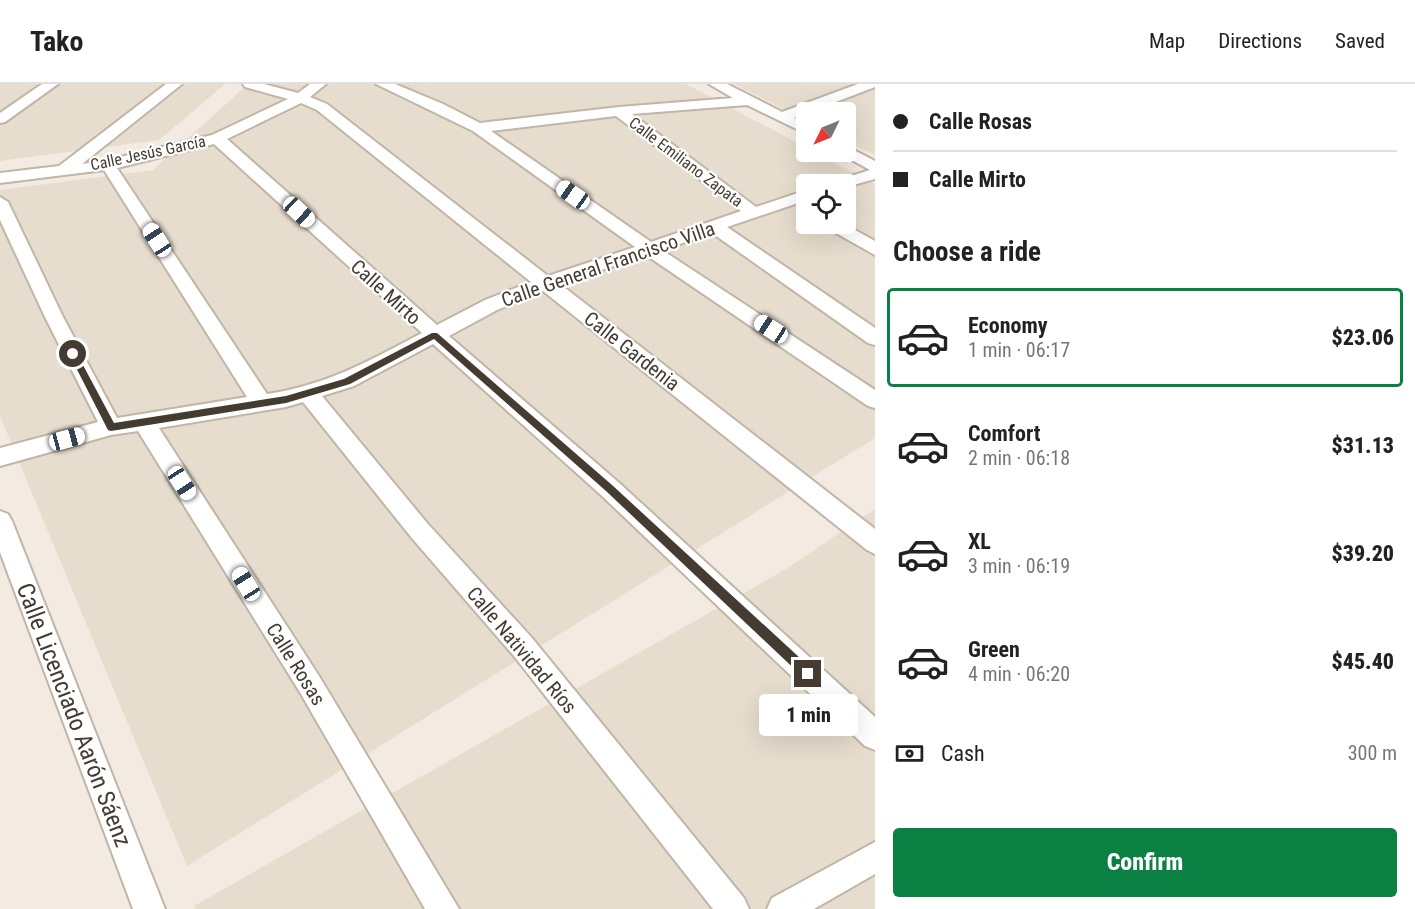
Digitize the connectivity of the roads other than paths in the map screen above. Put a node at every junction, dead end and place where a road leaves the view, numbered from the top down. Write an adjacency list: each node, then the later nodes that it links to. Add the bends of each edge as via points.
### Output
1 (51, 84): 12 (street)
2 (175, 84): 19 (street)
3 (250, 84): 8 (street, Calle Gardenia)
4 (319, 84): 8 (street, Calle Jesús García)
5 (383, 84): 14 (street)
6 (716, 84): 9 (street)
7 (871, 84): 11 (street)
8 (300, 98): 15 (street, Calle Jesús García); 30 (street, Calle Gardenia, via 322,107)
9 (749, 101): 10 (street, Calle Emiliano Zapata); 11 (street)
10 (619, 111): 14 (street, Calle Emiliano Zapata); 25 (street, Calle Emiliano Zapata)
11 (782, 117): 13 (street)
12 (0, 119)
13 (796, 124)
14 (478, 128): 28 (street)
15 (217, 138): 17 (street, Calle Jesús García); 31 (street, Calle Mirto)
16 (856, 157): 18 (street)
17 (108, 165): 19 (street, Calle Jesús García); 35 (street)
18 (875, 167)
19 (64, 170): 21 (street, Calle Jesús García)
20 (875, 174): 22 (street)
21 (0, 178)
22 (856, 180)
23 (0, 202): 37 (street)
24 (796, 202): 25 (street, Calle General Francisco Villa)
25 (754, 213): 26 (street, Calle General Francisco Villa)
26 (714, 226): 28 (street, Calle General Francisco Villa); 32 (street)
27 (850, 234): 29 (street)
28 (648, 248): 30 (street, Calle General Francisco Villa); 34 (street)
29 (875, 249)
30 (545, 283): 31 (street, Calle General Francisco Villa, via 490,305); 40 (street, Calle Gardenia)
31 (435, 335): 33 (street, Calle General Francisco Villa, via 347,381); 41 (street, Calle Mirto, via 609,488)
32 (875, 338)
33 (308, 393): 35 (street, Calle General Francisco Villa); 45 (street, Calle Natividad Ríos, via 419,530 523,647)
34 (875, 400)
35 (262, 403): 36 (street, Calle General Francisco Villa)
36 (144, 422): 37 (street, Calle General Francisco Villa); 44 (street, Calle Rosas, via 310,685)
37 (111, 427): 38 (street, Calle General Francisco Villa)
38 (0, 457)
39 (0, 521): 43 (street, Calle Licenciado Aarón Sáenz)
40 (875, 543)
41 (875, 736)
42 (875, 857): 46 (street)
43 (149, 909)
44 (442, 909)
45 (733, 909)
46 (783, 909)

